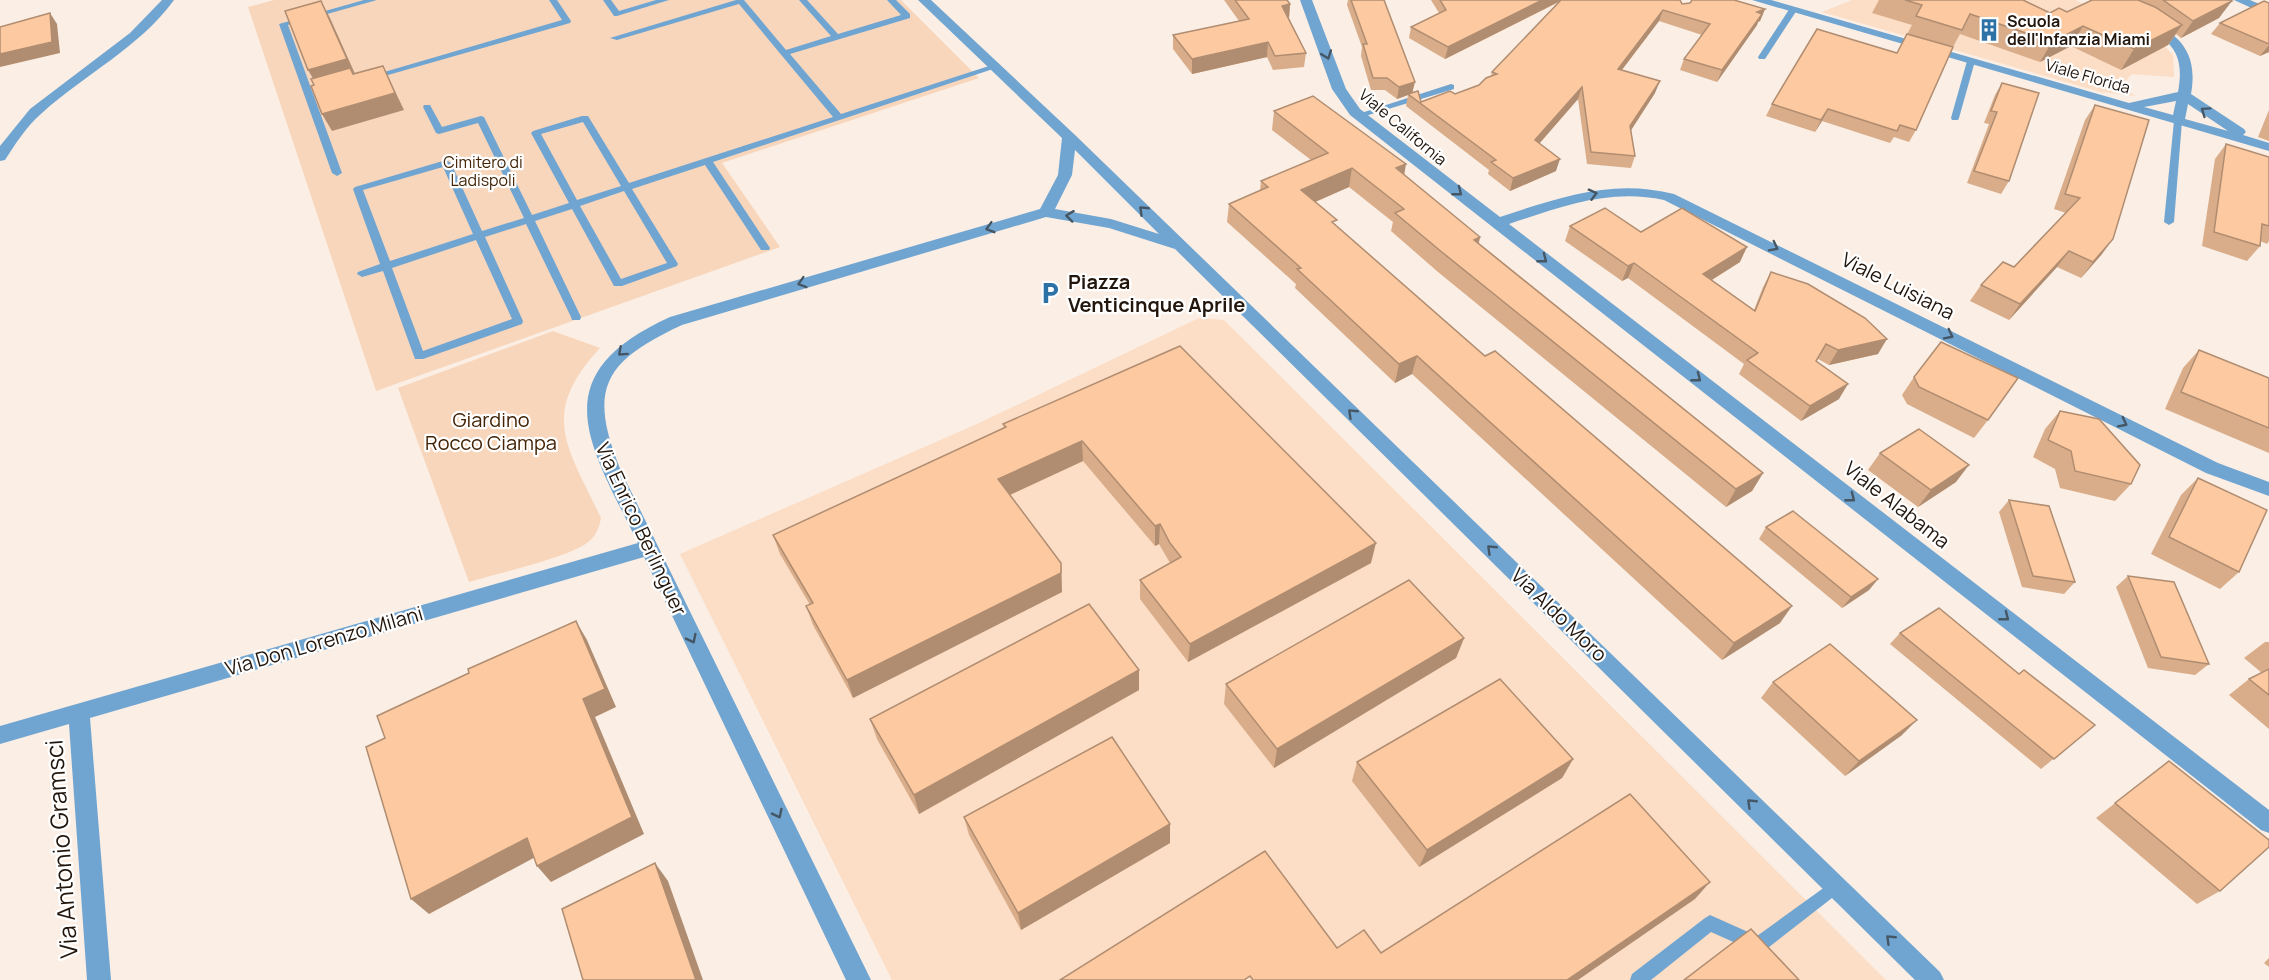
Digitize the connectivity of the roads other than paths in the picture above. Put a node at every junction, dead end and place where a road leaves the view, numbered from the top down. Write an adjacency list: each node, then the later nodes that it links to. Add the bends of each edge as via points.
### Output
1 (373, 0): 25 (lane, via 283,24)
2 (553, 0): 22 (lane, via 567,21)
3 (607, 0): 4 (lane, via 617,14)
4 (665, 0)
5 (803, 0): 17 (lane)
6 (891, 0): 17 (lane, via 907,16)
7 (924, 0): 21 (street, Via Aldo Moro)
8 (1306, 0): 29 (street, Viale California, one-way to 29, via 1339,89)
9 (1758, 0): 13 (street, Viale Florida)
10 (2240, 0): 14 (street)
11 (167, 1): 35 (street, via 138,33 47,102 17,130)
12 (740, 1): 16 (lane); 18 (lane)
13 (1793, 10): 19 (lane); 20 (street, Viale Florida)
14 (2269, 12)
15 (2138, 19): 26 (street, via 2170,36 2184,50 2187,60)
16 (614, 38)
17 (836, 38): 18 (lane)
18 (784, 53): 30 (lane)
19 (1762, 57)
20 (1971, 61): 27 (street, Viale Florida); 31 (lane)
21 (995, 67): 30 (lane); 33 (street, Via Aldo Moro)
22 (365, 78)
23 (1450, 87): 29 (lane)
24 (320, 92): 25 (lane)
25 (309, 95): 37 (lane)
26 (2183, 95): 27 (street); 32 (street); 34 (street, one-way to 26)
27 (2118, 104): 32 (street, Viale Florida)
28 (427, 107): 41 (lane, via 439,131 481,119)
29 (1359, 115): 43 (street, Viale California, one-way to 43)
30 (839, 118): 36 (lane)
31 (1955, 118)
32 (2178, 121): 34 (street, Viale Florida); 42 (lane)
33 (1070, 137): 40 (street, via 1065,175); 46 (street, Via Aldo Moro, one-way to 33)
34 (2267, 146)
35 (0, 157)
36 (707, 161): 38 (lane); 45 (lane)
37 (337, 173)
38 (627, 187): 39 (lane); 39 (lane, via 585,118 536,133); 39 (lane, via 673,264 618,284)
39 (575, 204): 41 (lane)
40 (1046, 212): 46 (street, one-way to 40, via 1139,230 1099,219); 51 (street, Via Enrico Berlinguer, one-way to 51, via 676,321 627,346 599,382 594,418 612,471)
41 (529, 219): 44 (lane); 49 (lane)
42 (2169, 222)
43 (1496, 223): 50 (street, Viale Luisiana, one-way to 50, via 1616,189 1639,189 1676,199 2212,468); 54 (street, Viale Alabama, one-way to 54)
44 (479, 236): 47 (lane); 47 (lane, via 446,163 358,189); 47 (lane, via 518,321 419,356)
45 (765, 248)
46 (1185, 250): 55 (street, Via Aldo Moro, one-way to 46)
47 (387, 266): 48 (lane)
48 (362, 274)
49 (576, 317)
50 (2269, 489)
51 (648, 548): 52 (street, Via Don Lorenzo Milani); 57 (street, Via Enrico Berlinguer, one-way to 57)
52 (79, 713): 53 (street, Via Don Lorenzo Milani); 56 (street, Via Antonio Gramsci)
53 (0, 735)
54 (2269, 823)
55 (1836, 886): 58 (lane, via 1758,945 1710,923); 59 (street, Via Aldo Moro, one-way to 55)
56 (99, 980)
57 (859, 980)
58 (1638, 980)
59 (1932, 980)

